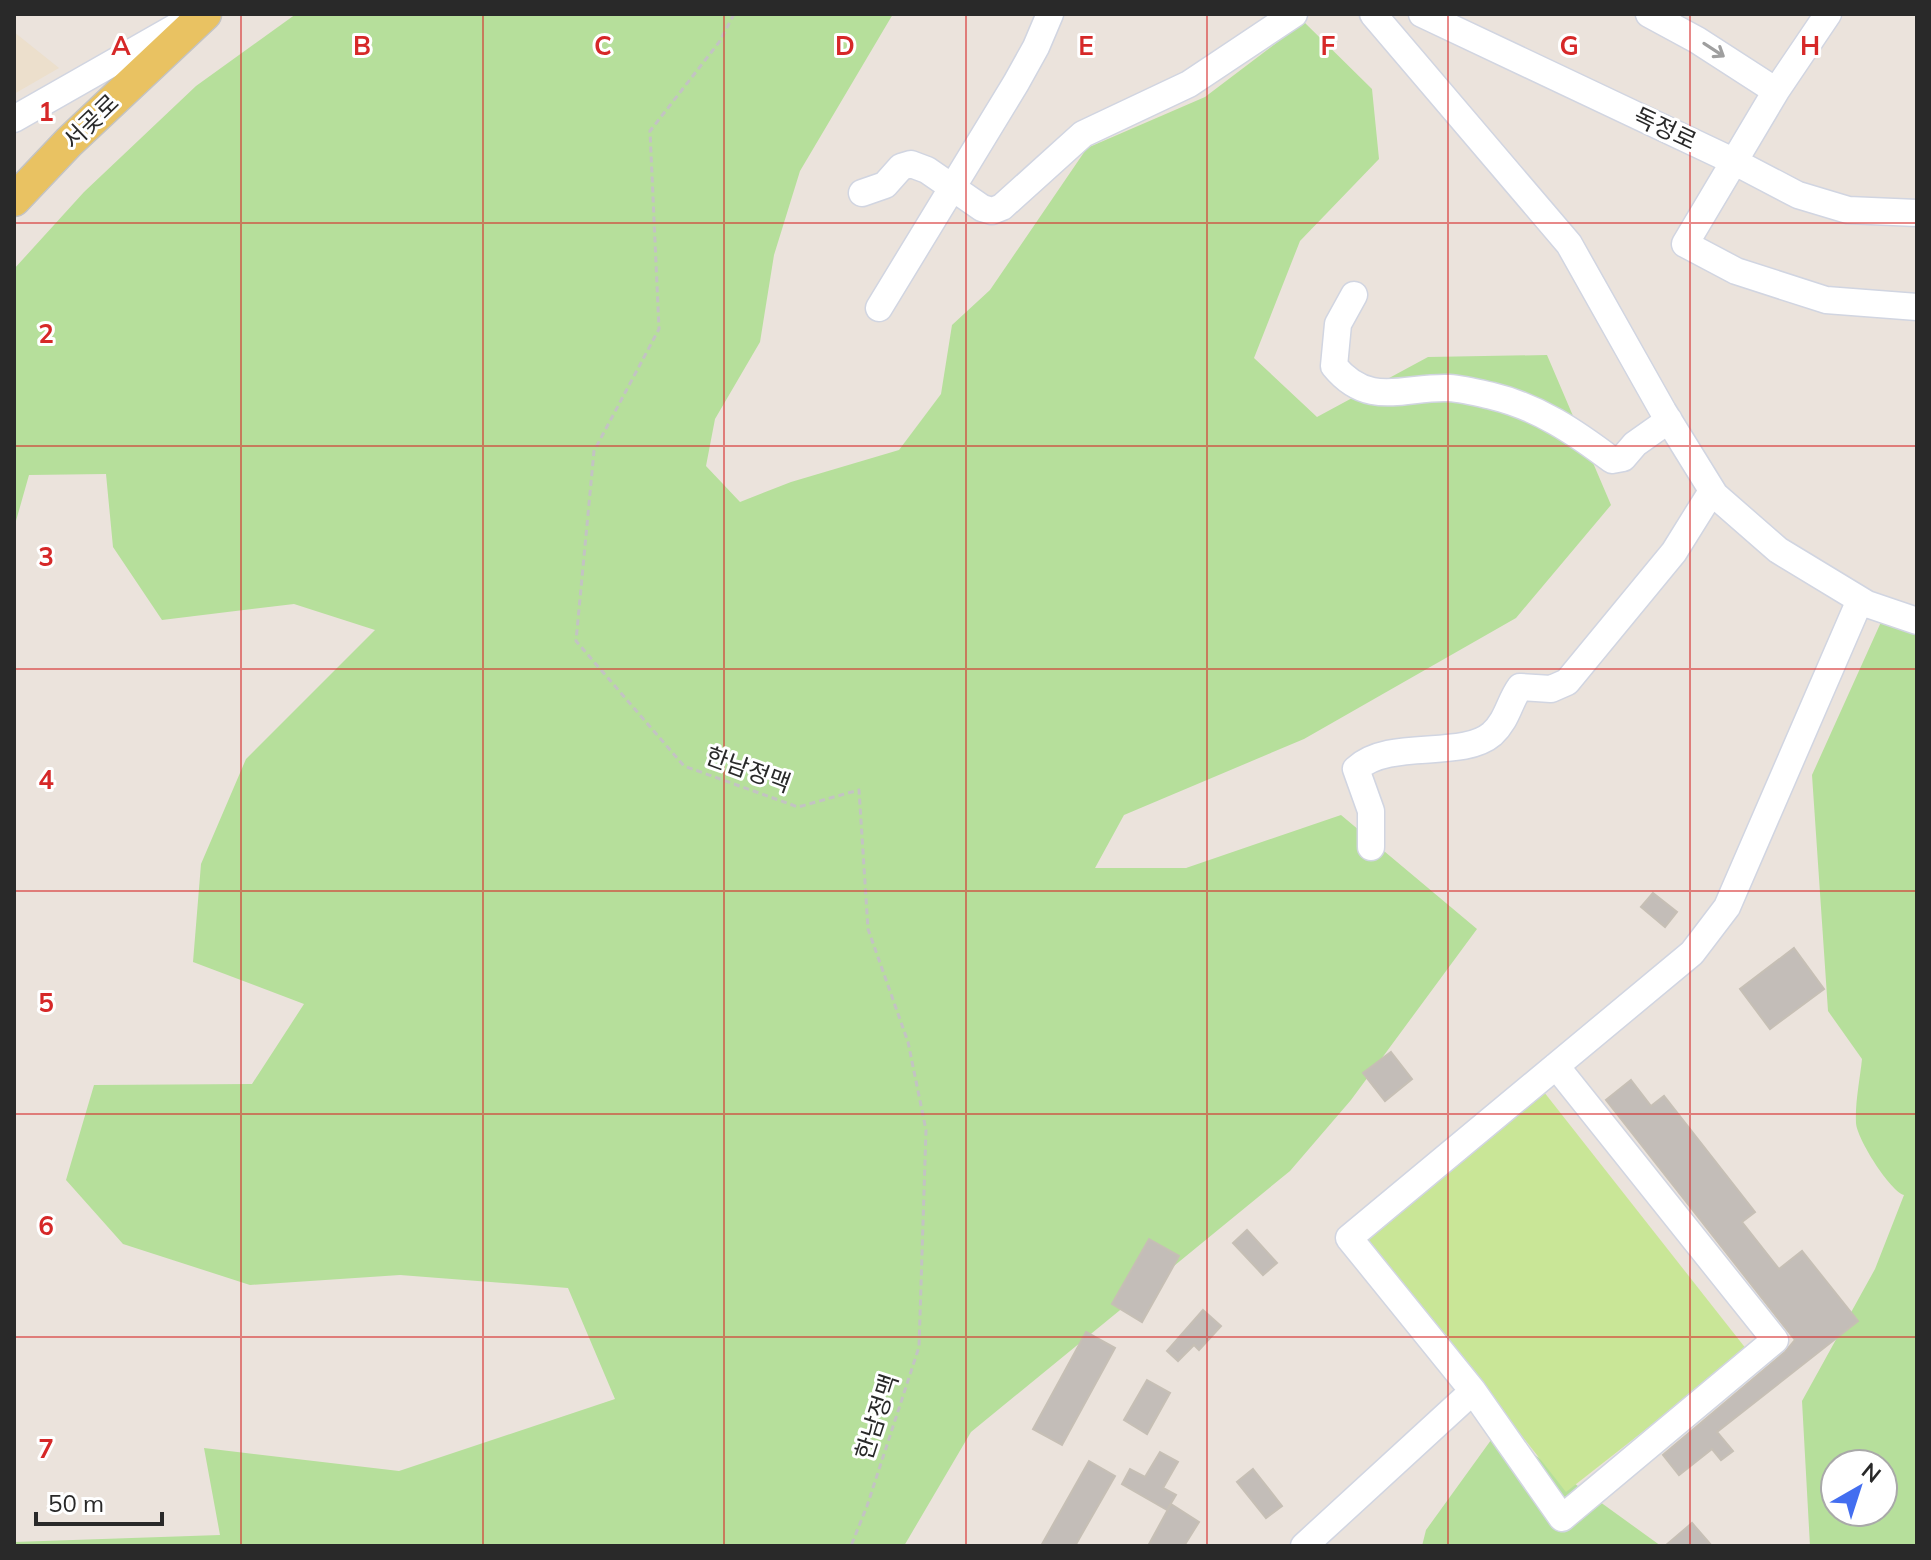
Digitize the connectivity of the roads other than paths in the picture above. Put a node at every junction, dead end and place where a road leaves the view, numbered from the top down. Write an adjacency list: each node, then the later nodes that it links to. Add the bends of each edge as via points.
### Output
1 (198, 14): 10 (street)
2 (205, 14): 14 (main road, 서곶로)
3 (1050, 14): 12 (street, via 1036,47)
4 (1294, 14): 12 (street, via 1189,84 1083,134 1002,207 982,208)
5 (1373, 14): 19 (street, via 1569,244)
6 (1422, 14): 11 (street, 독정로)
7 (1649, 14): 9 (street, one-way to 9)
8 (1828, 14): 9 (street)
9 (1776, 91): 11 (street)
10 (14, 119)
11 (1733, 161): 15 (street, 독정로, via 1798,195 1848,210); 17 (street, via 1685,244 1736,271 1814,296)
12 (952, 186): 13 (street, via 911,164 885,185); 18 (street)
13 (862, 193)
14 (14, 200)
15 (1917, 213)
16 (1354, 295): 19 (street, via 1338,324 1334,366 1361,388 1398,394 1449,388 1495,397 1554,418 1612,460 1623,458)
17 (1917, 307)
18 (879, 308)
19 (1669, 420): 20 (street)
20 (1712, 491): 21 (street, via 1778,550); 23 (street, via 1666,562 1567,682 1551,689 1520,687 1507,716 1473,744 1407,750 1363,762 1356,769 1371,811)
21 (1860, 600): 22 (street); 24 (street, via 1727,907 1692,953)
22 (1917, 621)
23 (1371, 847)
24 (1556, 1066): 25 (street, via 1349,1238); 25 (street, via 1775,1340 1562,1518)
25 (1473, 1391): 26 (street)
26 (1304, 1546)

